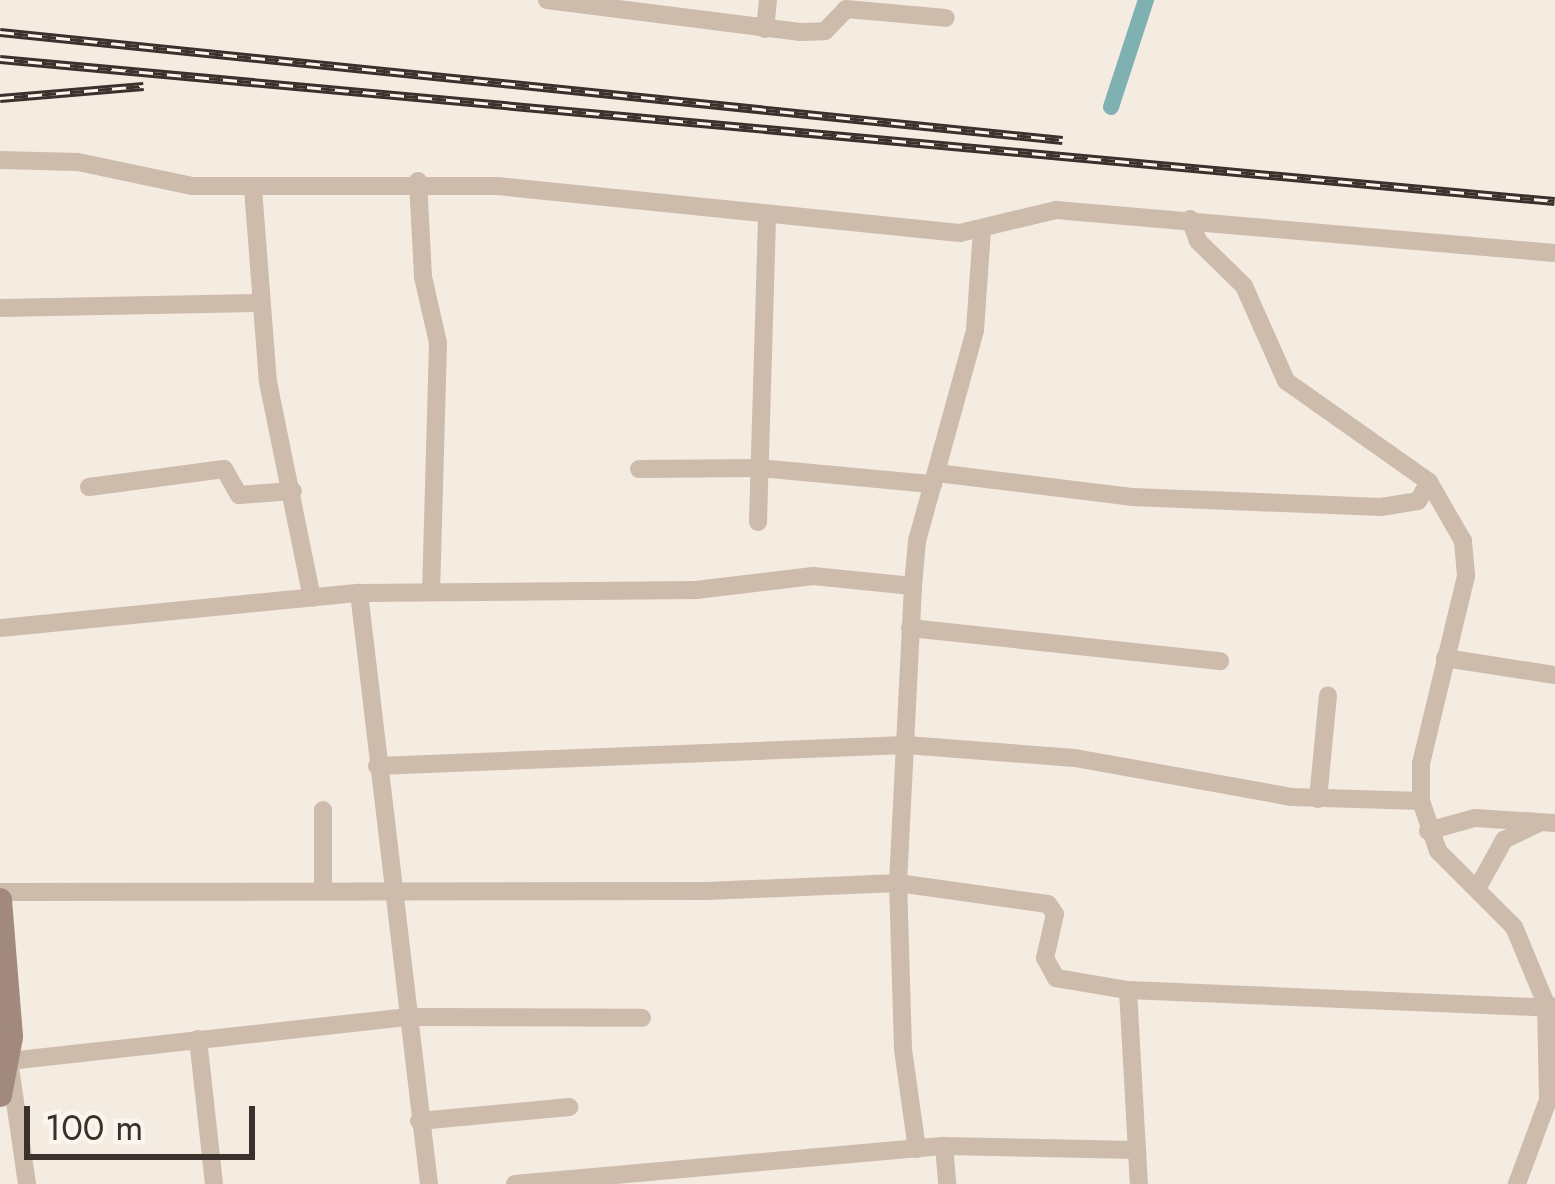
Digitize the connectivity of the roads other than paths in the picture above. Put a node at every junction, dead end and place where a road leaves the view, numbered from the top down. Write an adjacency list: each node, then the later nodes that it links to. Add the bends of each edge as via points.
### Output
1 (547, 0): 4 (street)
2 (768, 0): 4 (street)
3 (946, 18): 4 (street, via 846,9 825,31)
4 (765, 29)
5 (0, 160): 7 (street, via 78,162 143,180)
6 (418, 181): 7 (street); 8 (street); 22 (street, via 423,277 438,343)
7 (253, 188): 12 (street)
8 (767, 214): 10 (street); 15 (street)
9 (1190, 219): 10 (street, via 1056,210); 11 (street); 19 (street, via 1198,241 1244,286 1286,381)
10 (982, 230): 16 (street, via 975,330)
11 (1555, 253)
12 (257, 303): 13 (street); 18 (street)
13 (0, 308)
14 (639, 469): 15 (street)
15 (759, 469): 16 (street); 20 (street)
16 (935, 479): 19 (street, via 1381,507); 21 (street)
17 (89, 487): 18 (street, via 224,469 239,495)
18 (293, 491): 24 (street)
19 (1426, 492): 27 (street, via 1466,557)
20 (758, 522)
21 (913, 586): 22 (street, via 813,575 697,590); 26 (street)
22 (431, 592): 23 (street)
23 (359, 593): 24 (street); 32 (street)
24 (312, 598): 25 (street)
25 (0, 628)
26 (910, 628): 28 (street); 31 (street)
27 (1445, 658): 29 (street); 34 (street, via 1421,764)
28 (1220, 661)
29 (1555, 675)
30 (1328, 695): 33 (street)
31 (906, 745): 32 (street); 33 (street, via 1075,758); 38 (street)
32 (377, 766): 41 (street)
33 (1318, 799): 34 (street)
34 (1421, 802): 37 (street)
35 (323, 810): 39 (street)
36 (1549, 823): 37 (street, via 1475,818); 40 (street, via 1504,840)
37 (1428, 832): 40 (street, via 1444,859)
38 (898, 883): 41 (street); 43 (street, via 1041,900 1055,914 1050,974); 53 (street, via 903,1049)
39 (323, 887): 41 (street); 42 (street)
40 (1478, 887): 44 (street, via 1514,927)
41 (398, 890): 45 (street)
42 (0, 896): 48 (street)
43 (1129, 990): 44 (street); 54 (street)
44 (1542, 1006): 61 (street, via 1542,1086)
45 (409, 1016): 46 (street); 47 (street); 51 (street)
46 (642, 1018)
47 (197, 1039): 48 (street); 56 (street)
48 (9, 1060): 49 (street); 55 (street)
49 (0, 1096)
50 (569, 1107): 51 (street)
51 (419, 1121): 57 (street)
52 (944, 1146): 53 (street); 54 (street); 59 (street)
53 (916, 1149): 58 (street)
54 (1137, 1150): 60 (street)
55 (27, 1184)
56 (214, 1184)
57 (429, 1184)
58 (515, 1184)
59 (946, 1184)
60 (1139, 1184)
61 (1514, 1184)

